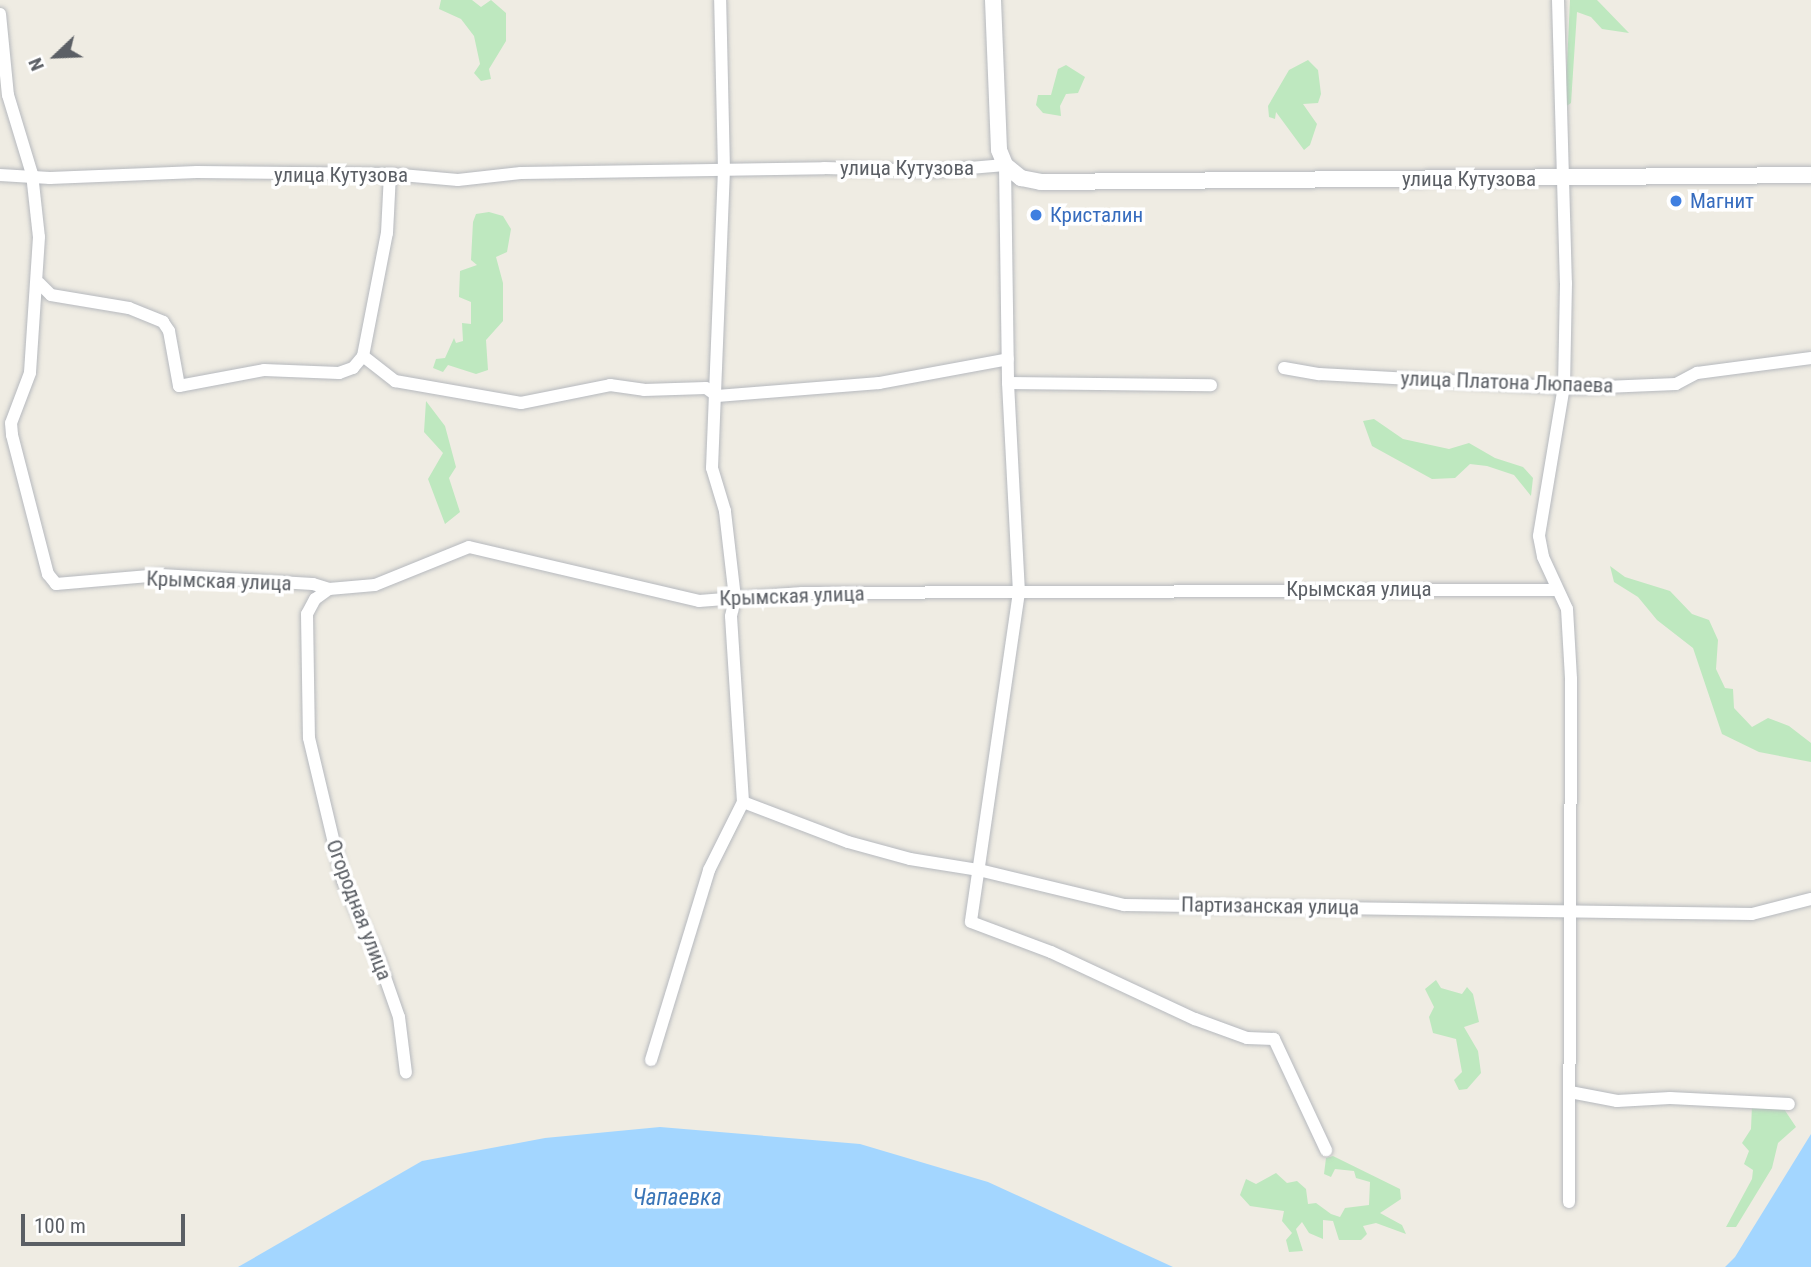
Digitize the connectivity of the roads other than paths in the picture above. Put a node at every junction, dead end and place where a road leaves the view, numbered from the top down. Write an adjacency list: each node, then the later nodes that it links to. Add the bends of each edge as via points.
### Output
1 (720, 0): 6 (street)
2 (993, 0): 5 (street, via 999,150)
3 (1558, 0): 11 (street)
4 (0, 14): 7 (street, via 8,95)
5 (1005, 165): 6 (street, улица Кутузова, via 935,172); 11 (street, улица Кутузова, via 1021,178 1041,181); 15 (street)
6 (724, 170): 8 (street, улица Кутузова, via 521,173 458,180); 20 (street)
7 (32, 174): 8 (street, улица Кутузова, via 50,178 197,172); 9 (street, улица Кутузова); 12 (street)
8 (390, 174): 13 (street, via 387,233)
9 (0, 175)
10 (1811, 175): 11 (street, улица Кутузова)
11 (1564, 179): 19 (street)
12 (39, 283): 13 (street, via 51,295 130,308 163,322 169,331 178,386 264,370 339,373 353,369); 21 (street, Крымская улица, via 30,373 11,423 48,574 56,584 161,575)
13 (363, 356): 20 (street, via 395,381 521,403 610,385 644,390 706,388)
14 (1811, 358): 19 (street, улица Платона Люпаева, via 1697,373 1676,384)
15 (1008, 359): 17 (street); 20 (street, via 879,383)
16 (1284, 368): 19 (street, улица Платона Люпаева, via 1319,374)
17 (1008, 383): 18 (street); 23 (street)
18 (1211, 385)
19 (1564, 386): 22 (street, via 1539,536)
20 (718, 396): 24 (street, via 712,468 725,511)
21 (329, 589): 24 (street, Крымская улица, via 392,580 469,547 648,592 699,601); 30 (street, Огородная улица, via 315,599 307,614 309,738 343,881 399,1017)
22 (1557, 590): 23 (street, Крымская улица); 28 (street, via 1567,609 1571,679)
23 (1019, 592): 24 (street, Крымская улица); 26 (street)
24 (735, 598): 25 (street, via 731,616 736,747)
25 (743, 802): 26 (street, Партизанская улица, via 848,842 910,859); 29 (street, via 709,870)
26 (979, 870): 28 (street, Партизанская улица, via 1124,905); 33 (street, via 971,922 1051,952 1195,1019 1247,1038 1274,1040)
27 (1811, 899): 28 (street, Партизанская улица, via 1752,914)
28 (1567, 911): 31 (street)
29 (651, 1060)
30 (406, 1073)
31 (1570, 1092): 32 (street, via 1617,1101 1670,1098); 34 (street)
32 (1789, 1104)
33 (1326, 1150)
34 (1569, 1202)

